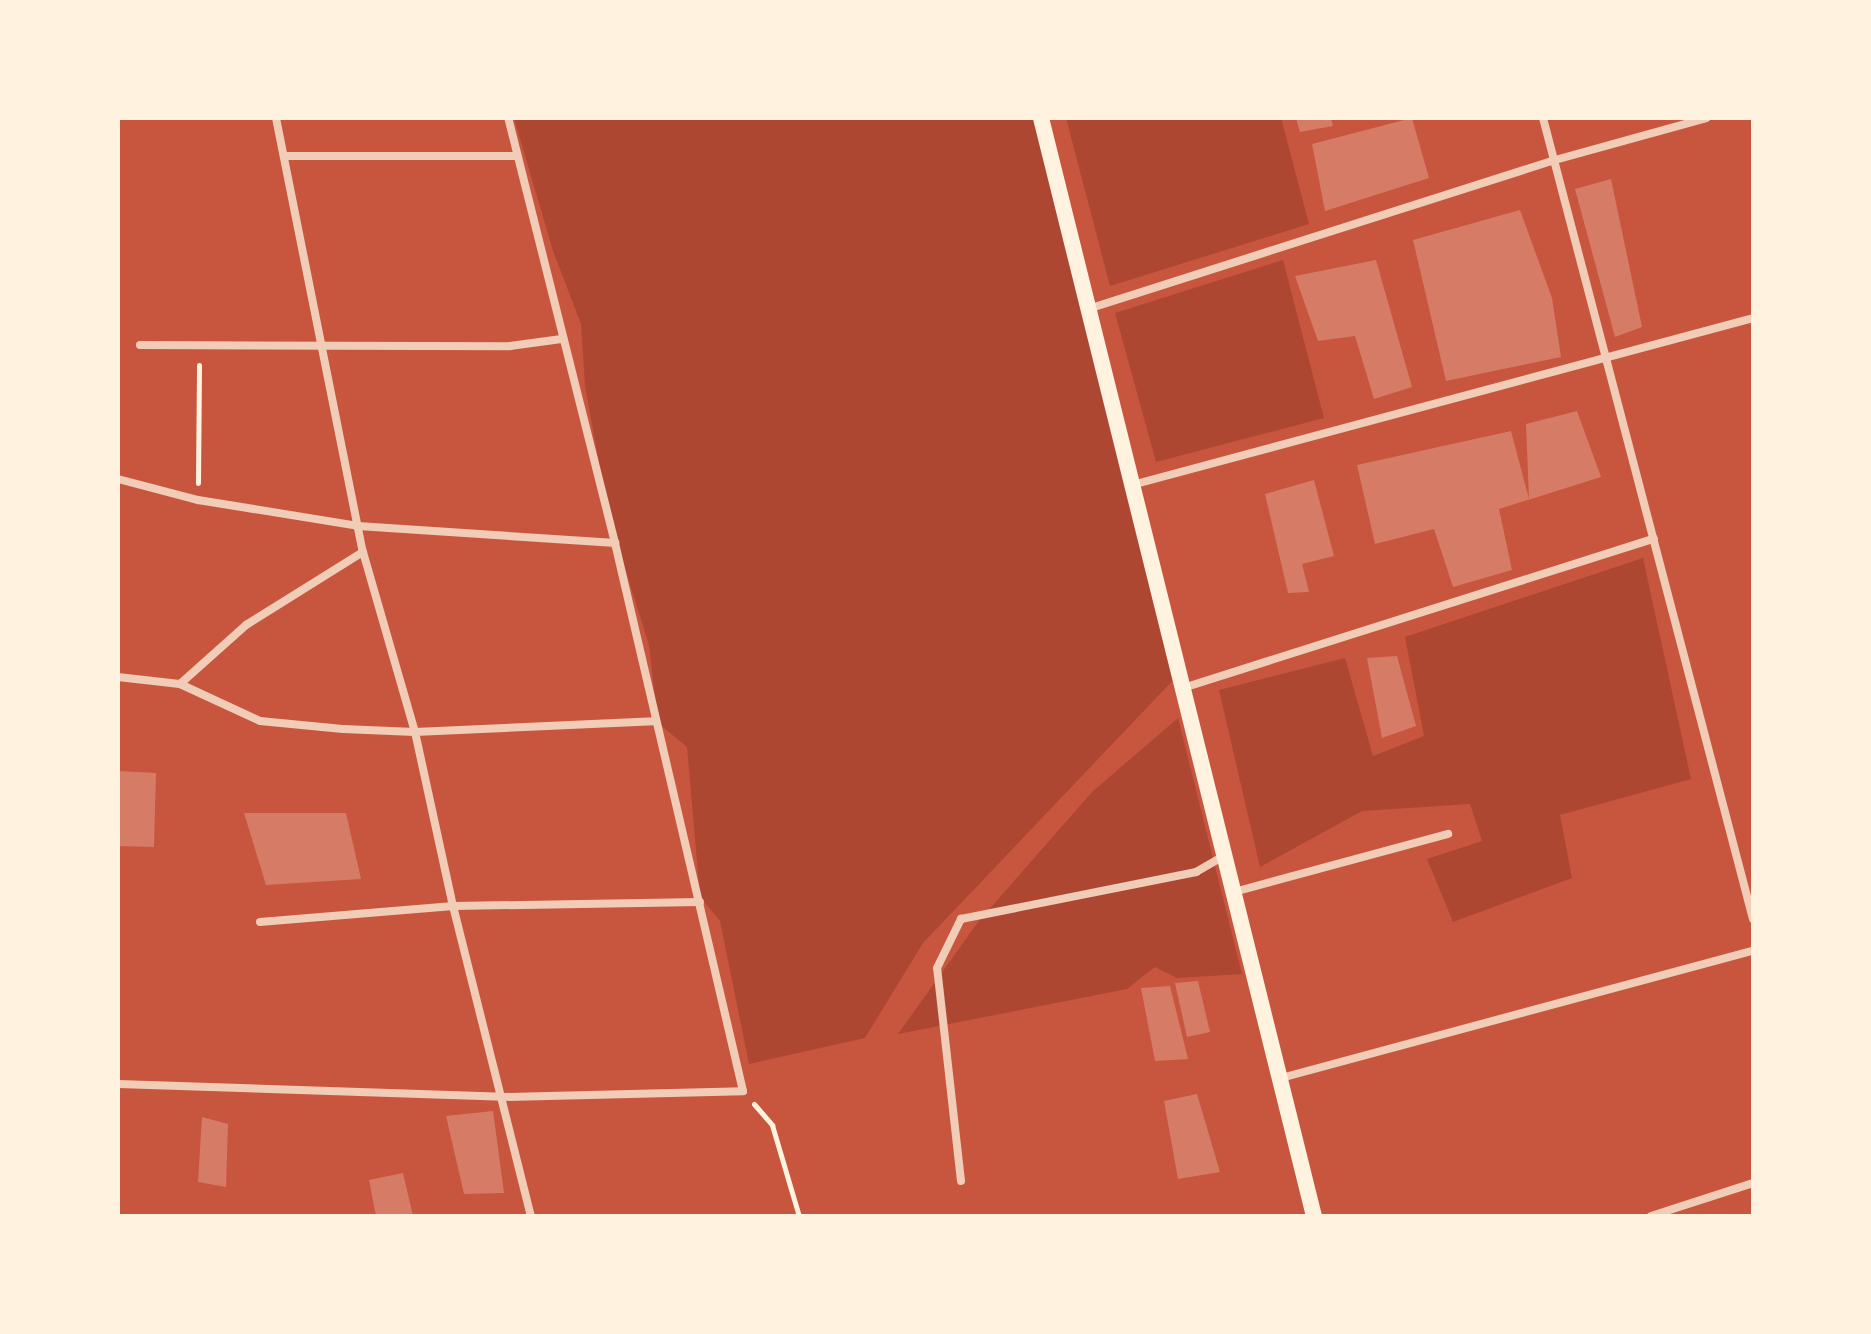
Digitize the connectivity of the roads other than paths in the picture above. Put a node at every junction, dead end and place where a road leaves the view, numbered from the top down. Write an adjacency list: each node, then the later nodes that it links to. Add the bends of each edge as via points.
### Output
1 (276, 118): 6 (street)
2 (508, 118): 7 (street)
3 (1041, 118): 9 (main road)
4 (1543, 118): 8 (street)
5 (1706, 118): 8 (street)
6 (284, 156): 7 (street); 13 (street)
7 (516, 156): 11 (street)
8 (1555, 160): 9 (street); 14 (street)
9 (1088, 309): 16 (main road)
10 (1753, 318): 14 (street)
11 (562, 339): 13 (street, via 510,346); 19 (street)
12 (140, 345): 13 (street)
13 (322, 348): 17 (street)
14 (1606, 357): 16 (street); 18 (street)
15 (118, 479): 17 (street, via 198,500)
16 (1132, 485): 23 (main road)
17 (358, 526): 19 (street); 20 (street)
18 (1654, 539): 23 (street); 31 (street)
19 (615, 543): 24 (street)
20 (363, 552): 22 (street, via 246,625); 25 (street)
21 (118, 677): 22 (street)
22 (180, 684): 25 (street, via 260,721)
23 (1183, 688): 27 (main road)
24 (654, 721): 25 (street); 29 (street)
25 (415, 732): 30 (street)
26 (1448, 834): 28 (street)
27 (1224, 856): 28 (main road); 37 (street, via 1196,872 961,919 937,968)
28 (1233, 892): 34 (main road)
29 (700, 902): 30 (street); 36 (street, via 743,1091)
30 (453, 906): 32 (street); 36 (street)
31 (1753, 919)
32 (260, 922)
33 (1753, 951): 34 (street)
34 (1280, 1078): 39 (main road)
35 (118, 1084): 36 (street)
36 (503, 1097): 40 (street)
37 (961, 1181)
38 (1753, 1183): 41 (street)
39 (1316, 1215)
40 (531, 1216)
41 (1651, 1216)

